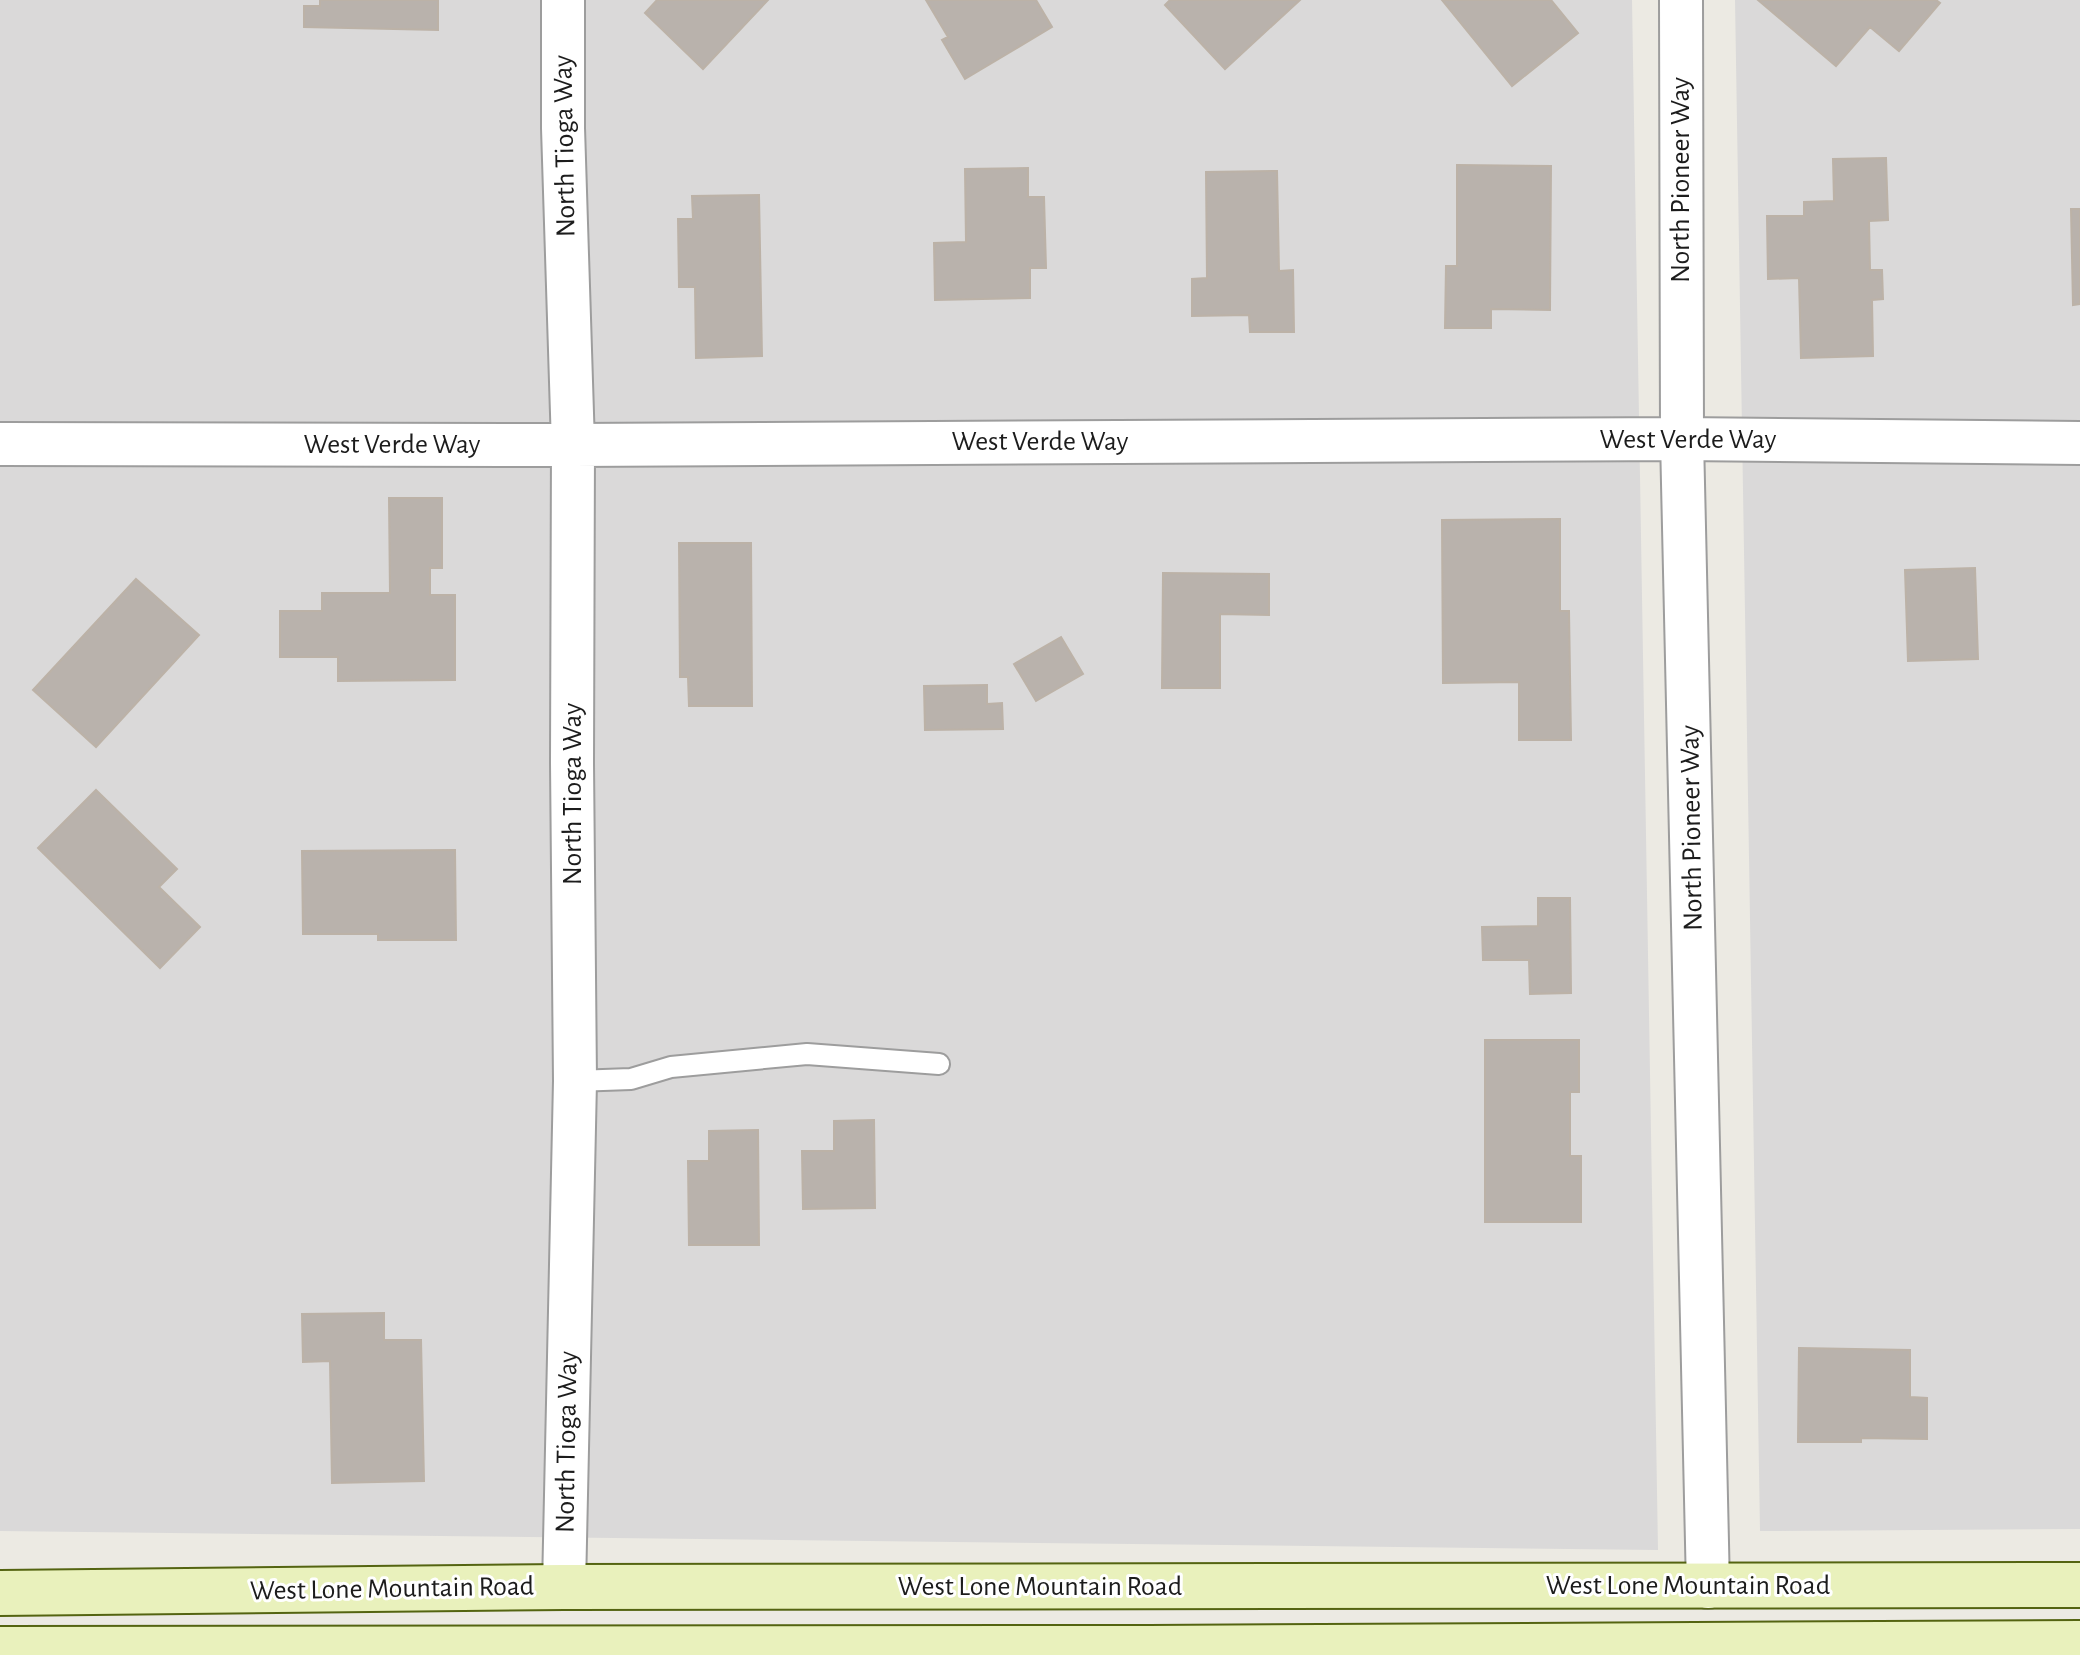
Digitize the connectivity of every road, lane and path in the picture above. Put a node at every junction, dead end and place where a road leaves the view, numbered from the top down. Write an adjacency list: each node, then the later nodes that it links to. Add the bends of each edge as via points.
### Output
1 (563, 0): 6 (street, North Tioga Way)
2 (1681, 0): 3 (street, North Pioneer Way)
3 (1682, 439): 4 (street, West Verde Way); 6 (street, West Verde Way); 11 (street, North Pioneer Way)
4 (2080, 443)
5 (0, 444): 6 (street, West Verde Way)
6 (573, 445): 8 (street, North Tioga Way)
7 (939, 1064): 8 (lane, via 807,1054 671,1067 631,1079)
8 (575, 1081): 10 (street, North Tioga Way)
9 (2080, 1585): 11 (main road, West Lone Mountain Road)
10 (564, 1587): 11 (main road, West Lone Mountain Road); 12 (main road, West Lone Mountain Road)
11 (1708, 1587): 15 (main road, North Pioneer Way)
12 (0, 1593)
13 (2080, 1643): 15 (main road, West Lone Mountain Road)
14 (0, 1649): 15 (main road, West Lone Mountain Road)
15 (1708, 1649)

